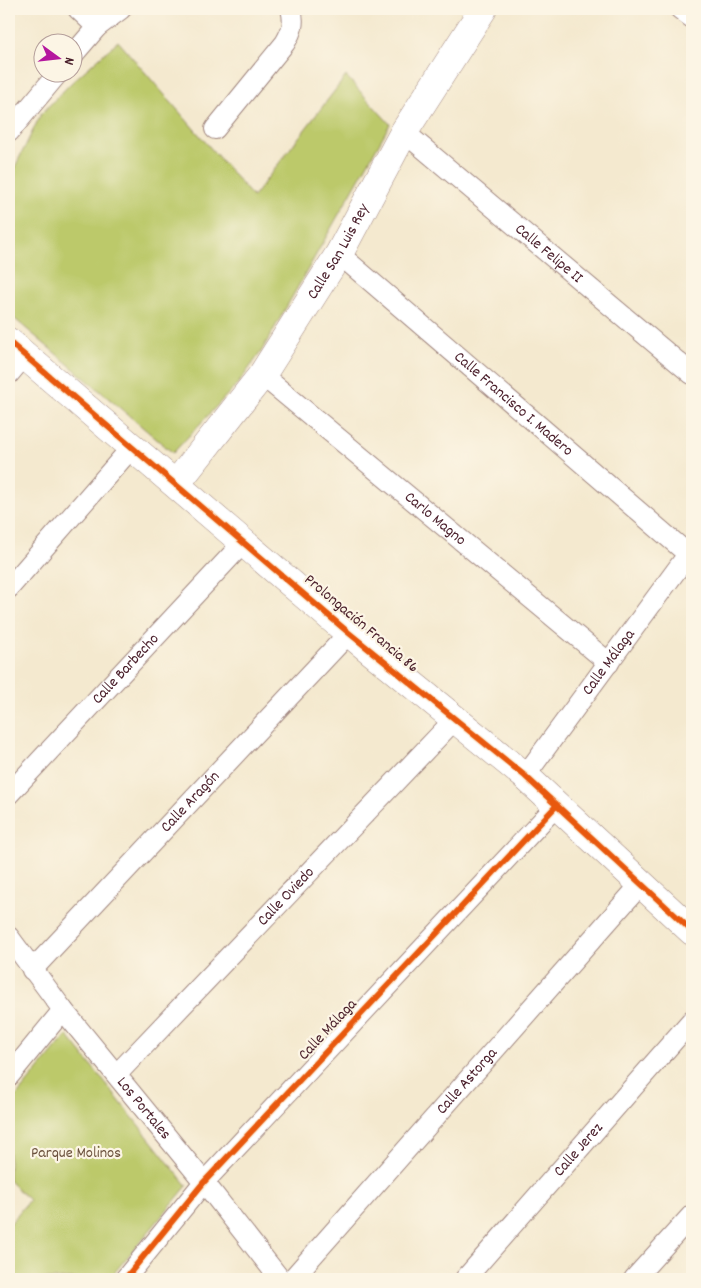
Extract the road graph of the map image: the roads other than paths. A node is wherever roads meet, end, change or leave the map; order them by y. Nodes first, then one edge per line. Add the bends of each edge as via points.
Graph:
1 (78, 9) edge
2 (121, 9) edge
3 (291, 9) edge
4 (483, 9) edge
5 (680, 9) edge
6 (692, 18) edge
7 (98, 27) junction
8 (82, 45) edge
9 (51, 82) edge
10 (215, 129) dead end
11 (9, 132) edge
12 (404, 132) junction
13 (339, 254) junction
14 (14, 357) edge
15 (692, 374) edge
16 (262, 375) junction
17 (132, 447) junction
18 (176, 484) junction
19 (242, 543) junction
20 (690, 552) edge
21 (9, 588) edge
22 (349, 633) junction
23 (609, 663) junction
24 (455, 719) junction
25 (525, 776) junction
26 (9, 794) edge
27 (557, 804) junction
28 (641, 884) junction
29 (692, 931) edge
30 (9, 936) edge
31 (32, 970) junction
32 (63, 1010) junction
33 (692, 1020) edge
34 (117, 1074) junction
35 (9, 1076) edge
36 (204, 1182) junction
37 (692, 1215) edge
38 (125, 1279) edge
39 (280, 1279) edge
40 (292, 1279) edge
41 (465, 1279) edge
42 (634, 1279) edge

1 - 7 street
2 - 7 street
3 - 10 street via 294,19 292,31
4 - 12 street, Calle San Luis Rey
5 - 6 street
7 - 8 street
9 - 11 street
12 - 13 street, Calle San Luis Rey
12 - 15 street, Calle Felipe II
13 - 16 street, Calle San Luis Rey
13 - 20 street, Calle Francisco I. Madero
14 - 17 street, Prolongación Francia 86
16 - 18 street, Calle San Luis Rey
16 - 23 street, Carlo Magno
17 - 18 street, Prolongación Francia 86
17 - 21 street
18 - 19 street, Prolongación Francia 86
19 - 22 street, Prolongación Francia 86
19 - 26 street, Calle Barbecho
20 - 23 street, Calle Málaga
22 - 24 street, Prolongación Francia 86
22 - 31 street, Calle Aragón
23 - 25 street, Calle Málaga
24 - 25 street, Prolongación Francia 86
24 - 34 street, Calle Oviedo
25 - 27 street, Prolongación Francia 86
27 - 28 street, Prolongación Francia 86
27 - 36 street, Calle Málaga
28 - 29 street, Prolongación Francia 86
28 - 40 street, Calle Astorga
30 - 31 street, Los Portales
31 - 32 street, Los Portales
32 - 34 street, Los Portales
32 - 35 street
33 - 41 street, Calle Jerez
34 - 36 street, Los Portales
36 - 38 street, Calle Málaga
36 - 39 street, Los Portales
37 - 42 street

